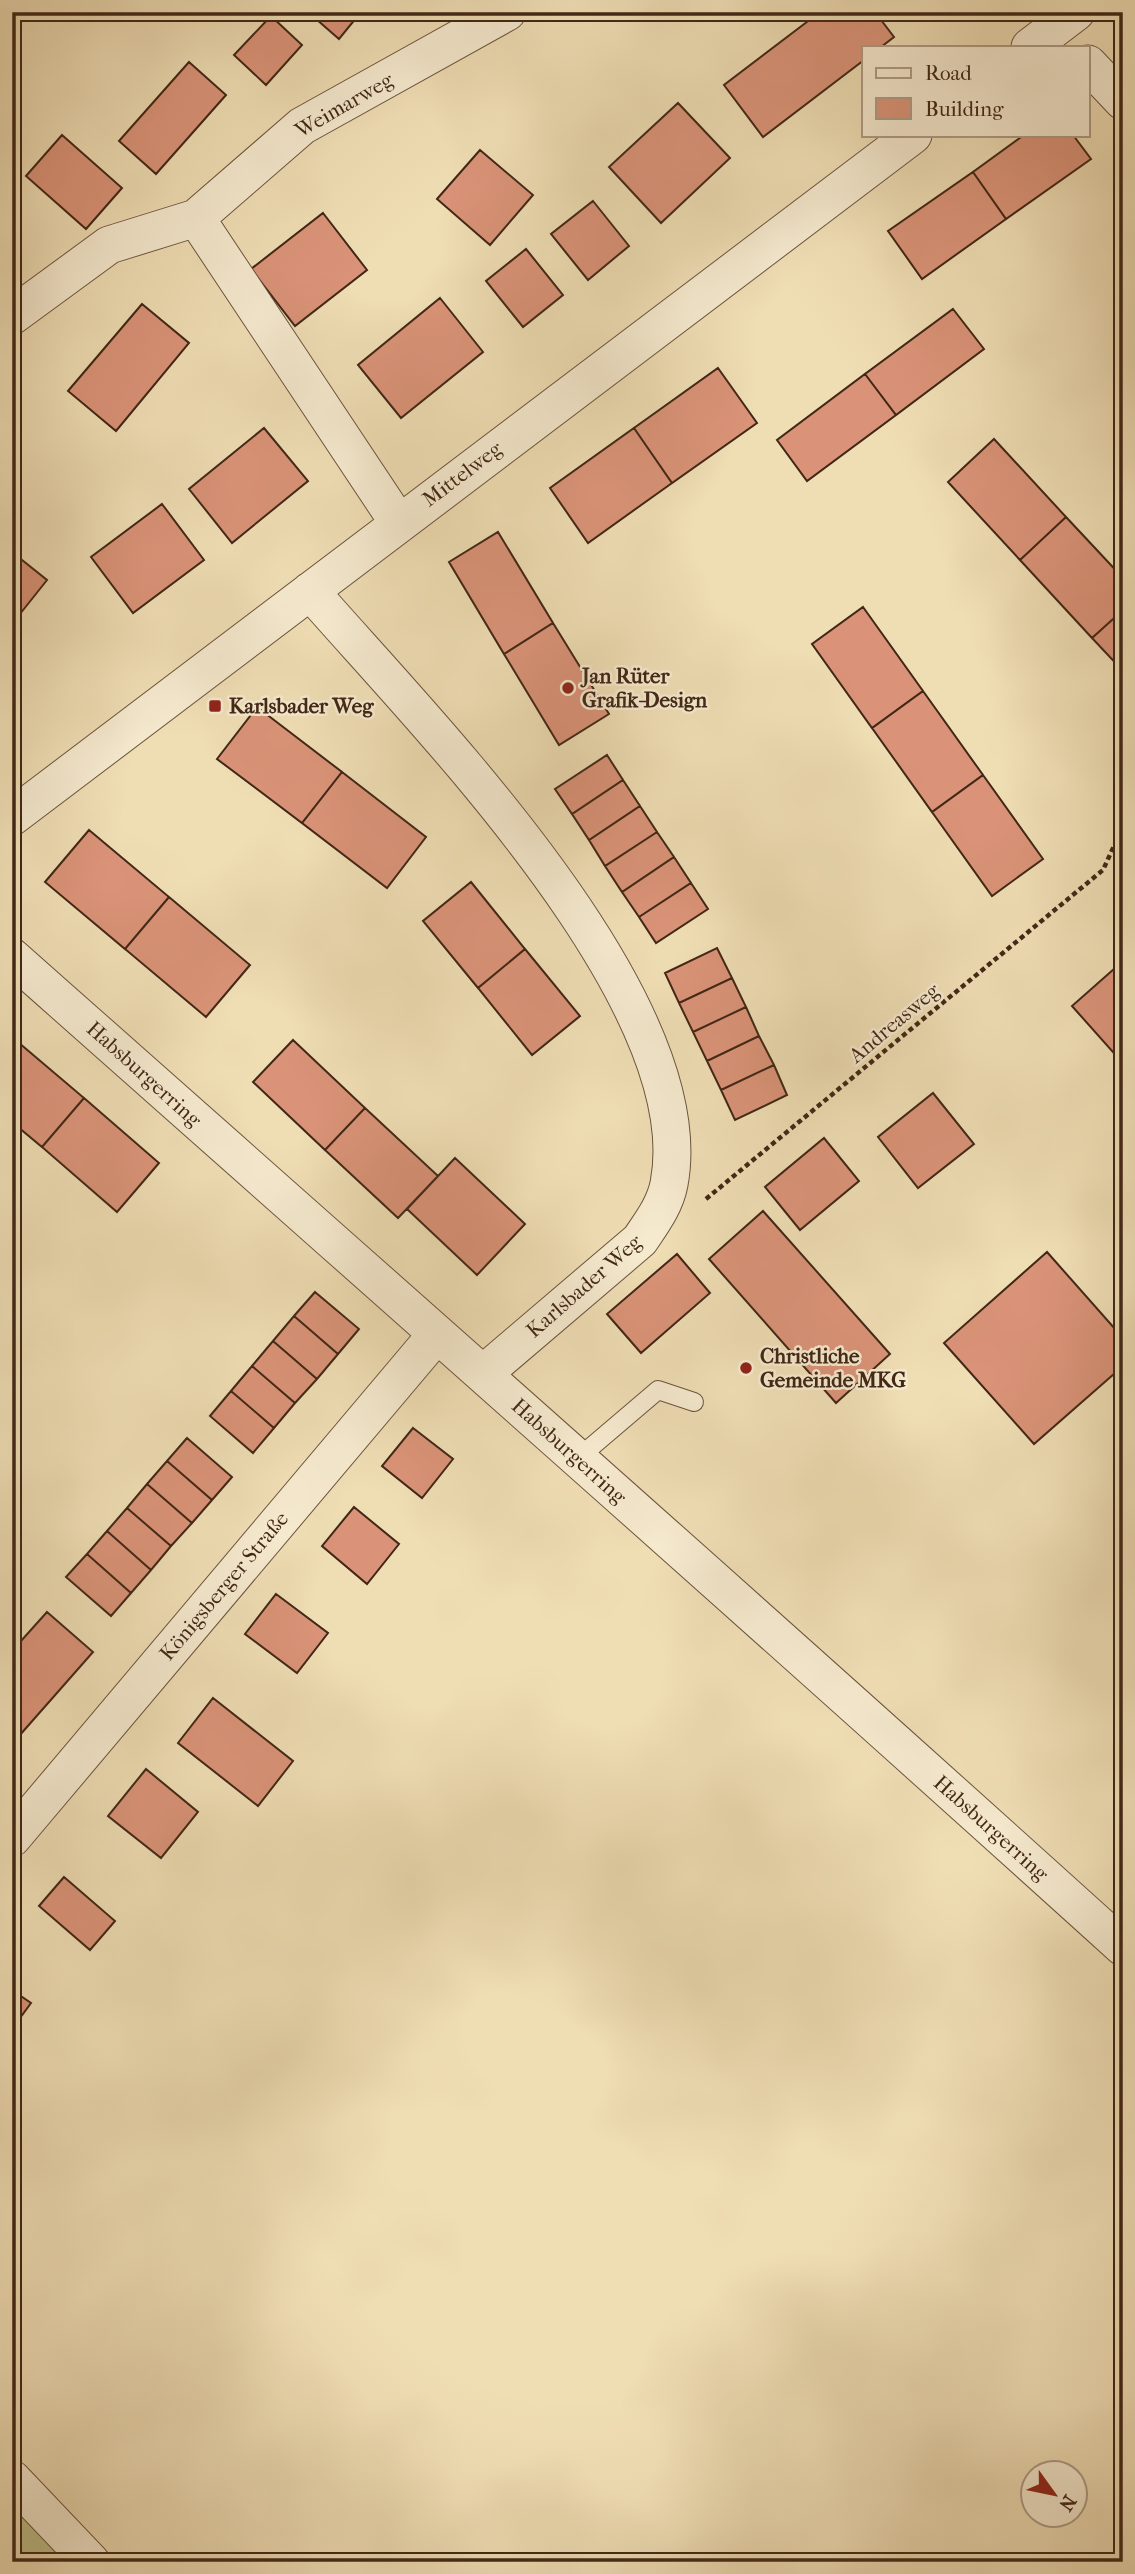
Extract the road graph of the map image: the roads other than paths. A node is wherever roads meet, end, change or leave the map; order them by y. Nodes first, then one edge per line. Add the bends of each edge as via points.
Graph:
1 (507, 12) edge
2 (1090, 66) edge
3 (1123, 101) edge
4 (912, 136) edge
5 (196, 218) junction
6 (12, 316) edge
7 (398, 522) junction
8 (310, 592) junction
9 (12, 817) edge
10 (12, 957) edge
11 (437, 1334) junction
12 (484, 1373) junction
13 (694, 1402) dead end
14 (578, 1459) junction
15 (12, 1838) edge
16 (1123, 1947) edge
17 (12, 2479) edge
18 (91, 2562) edge

1 - 5 street, Weimarweg via 302,125
2 - 3 street
4 - 7 street, Mittelweg
5 - 6 street, Weimarweg via 109,245
5 - 7 street
7 - 8 street, Mittelweg
8 - 9 street, Mittelweg
8 - 12 street, Karlsbader Weg via 519,831 584,924 629,1002 667,1100 672,1146 669,1185 659,1214 640,1240
10 - 11 street, Habsburgerring
11 - 12 street, Habsburgerring
11 - 15 street, Königsberger Straße
12 - 14 street, Habsburgerring
13 - 14 lane via 658,1390
14 - 16 street, Habsburgerring
17 - 18 street

